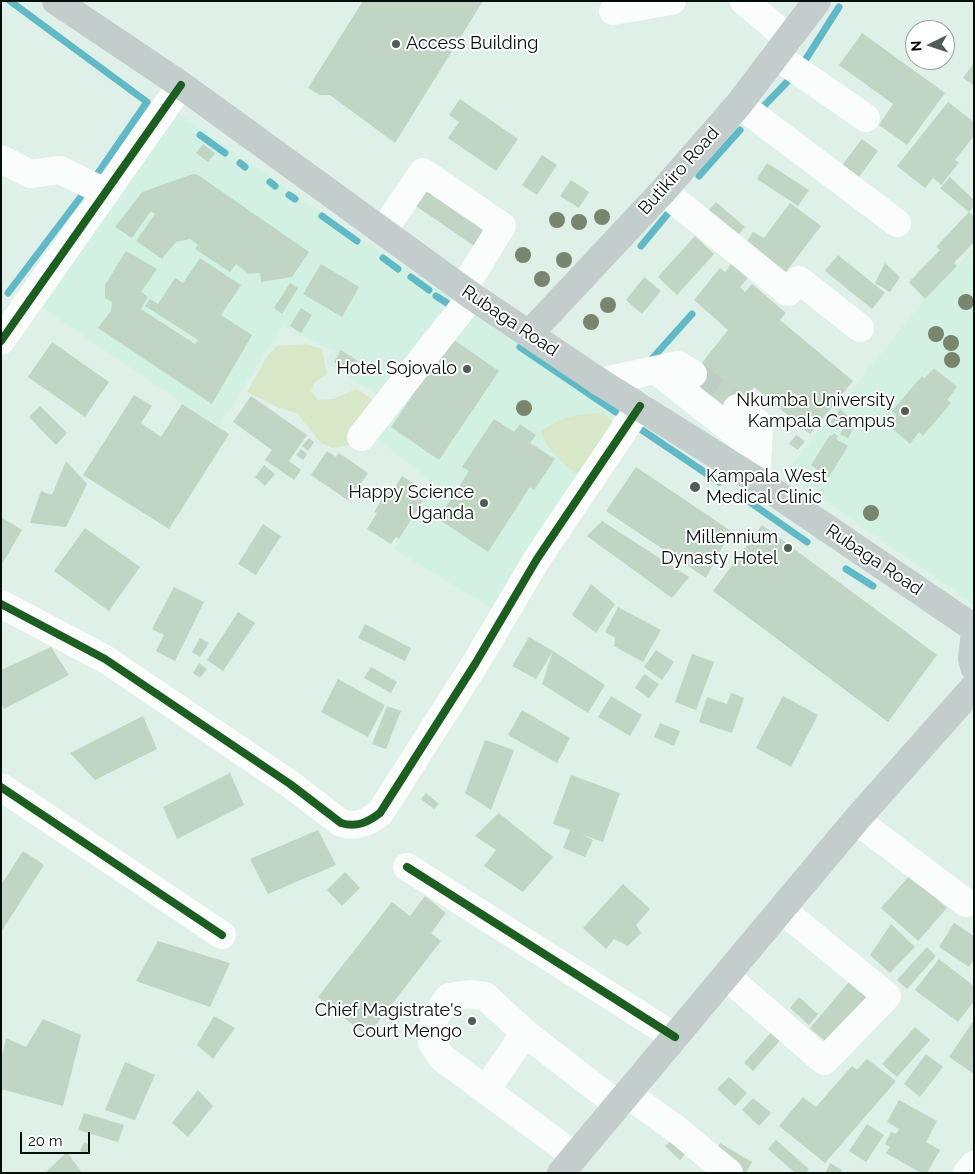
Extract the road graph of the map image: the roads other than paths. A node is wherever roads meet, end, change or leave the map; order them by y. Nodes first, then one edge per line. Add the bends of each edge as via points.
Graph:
1 (56, 1) edge
2 (672, 1) edge
3 (744, 1) edge
4 (817, 1) edge
5 (613, 10) dead end
6 (782, 47) junction
7 (181, 85) junction
8 (738, 104) junction
9 (866, 118) dead end
10 (1, 159) edge
11 (663, 191) junction
12 (106, 192) junction
13 (897, 223) dead end
14 (383, 231) junction
15 (468, 292) junction
16 (860, 328) dead end
17 (530, 333) junction
18 (2, 340) edge
19 (600, 382) junction
20 (743, 401) tunnel mouth
21 (640, 406) junction
22 (361, 437) dead end
23 (759, 437) junction
24 (756, 480) junction
25 (1, 604) edge
26 (974, 628) edge
27 (974, 640) edge
28 (974, 667) edge
29 (974, 687) edge
30 (1, 787) edge
31 (856, 820) junction
32 (406, 868) dead end
33 (966, 903) dead end
34 (781, 909) junction
35 (222, 935) dead end
36 (726, 976) junction
37 (525, 1033) junction
38 (675, 1037) junction
39 (486, 1090) junction
40 (622, 1099) junction
41 (568, 1164) edge
42 (974, 1165) edge
43 (729, 1173) edge
44 (968, 1173) edge

1 - 7 main road, Rubaga Road
2 - 5 street
3 - 6 street
4 - 6 main road, Butikiro Road
6 - 8 main road, Butikiro Road
6 - 9 street
7 - 12 street
7 - 14 main road, Rubaga Road
8 - 11 main road, Butikiro Road
8 - 13 street
10 - 12 street via 30,174 60,170
11 - 16 street via 788,292 799,280
11 - 17 main road, Butikiro Road
12 - 18 street
14 - 15 main road, Rubaga Road
14 - 15 street via 423,172 502,226
15 - 17 main road, Rubaga Road
15 - 22 street
17 - 19 main road, Rubaga Road
19 - 21 main road, Rubaga Road
19 - 23 street via 683,367
20 - 23 street via 759,402
21 - 24 main road, Rubaga Road
21 - 25 street via 536,559 475,664 380,814 368,822 349,826 341,823 290,784 104,659
23 - 24 street
24 - 26 main road, Rubaga Road
27 - 28 main road
29 - 31 main road
30 - 35 street
31 - 33 street
31 - 34 main road
32 - 38 street
34 - 36 main road
34 - 36 street via 887,996 824,1061
36 - 38 main road
37 - 39 street
37 - 39 street via 486,996 449,997 434,1018 432,1042 441,1056
37 - 40 street
38 - 40 main road
39 - 41 street
40 - 41 main road
40 - 43 street via 676,1129
42 - 44 street

